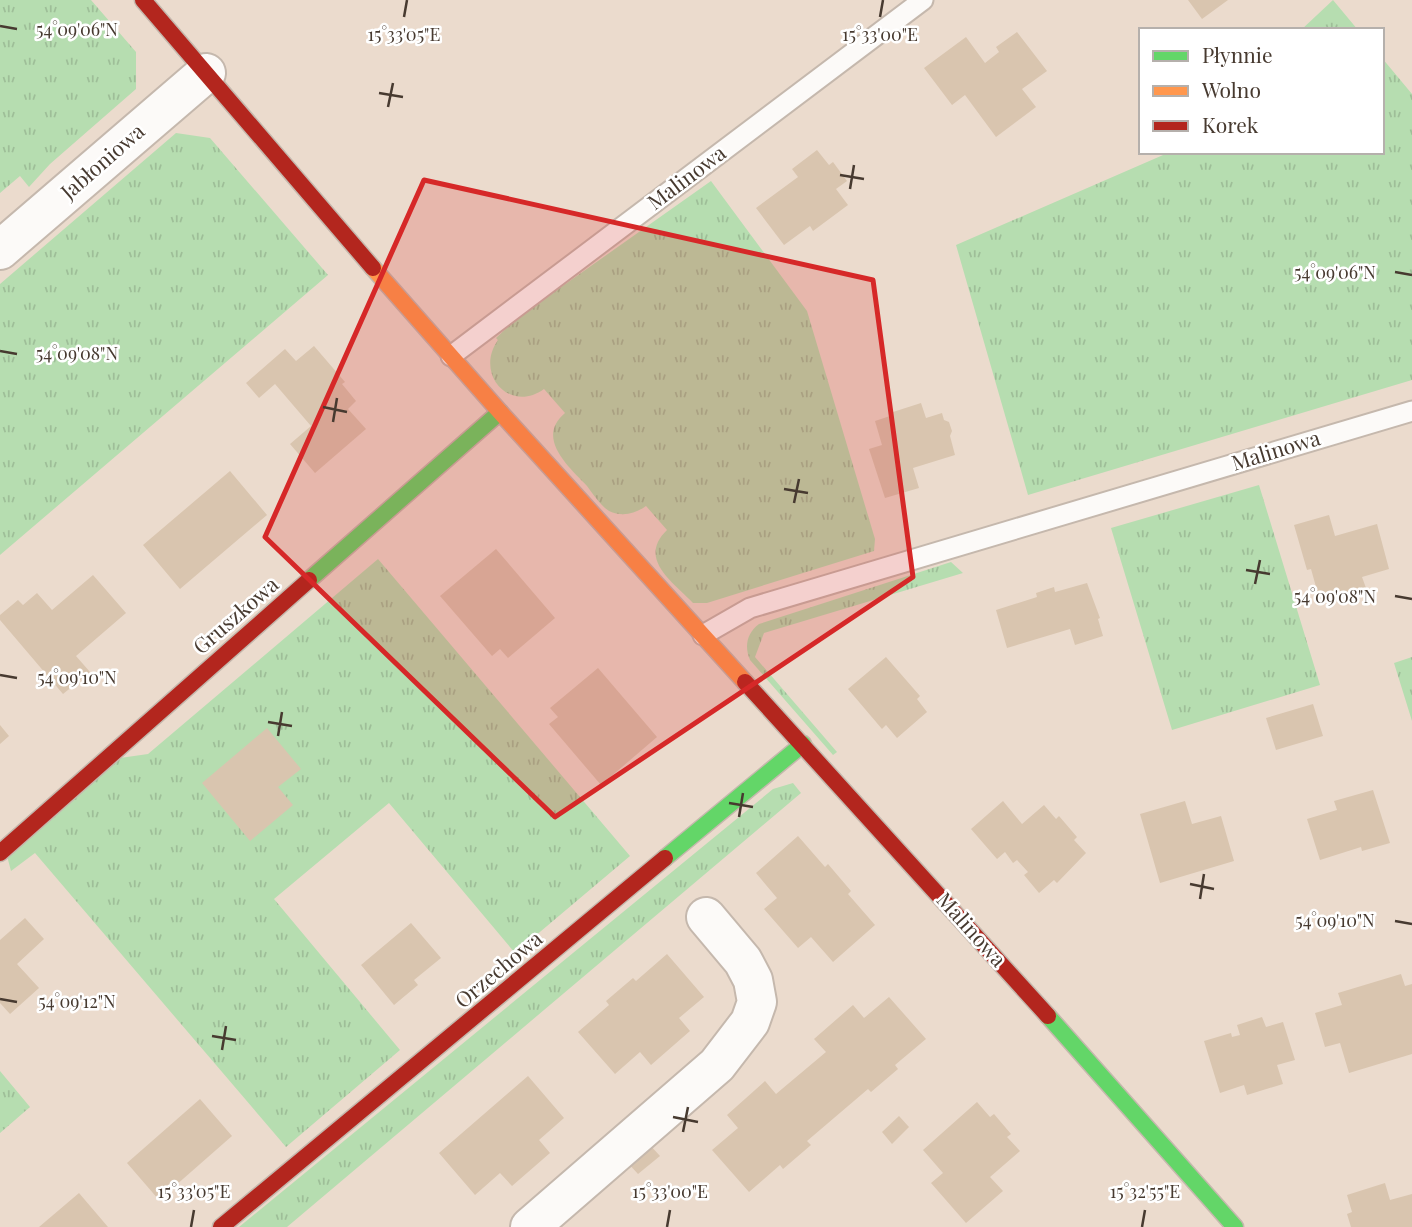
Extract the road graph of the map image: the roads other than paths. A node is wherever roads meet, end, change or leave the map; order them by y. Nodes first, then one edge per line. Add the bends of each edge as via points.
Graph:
1 (143, 0) edge
2 (923, 0) edge
3 (206, 74) junction
4 (0, 250) edge
5 (451, 356) junction
6 (1412, 411) edge
7 (500, 412) junction
8 (704, 635) junction
9 (803, 744) junction
10 (0, 853) edge
11 (706, 917) dead end
12 (221, 1227) edge
13 (530, 1227) edge
14 (1235, 1227) edge

1 - 3 street, Malinowa
2 - 5 lane, Malinowa
3 - 4 street, Jabłoniowa
3 - 5 street, Malinowa
5 - 7 street, Malinowa
6 - 8 lane, Malinowa via 751,608
7 - 8 street, Malinowa
7 - 10 street, Gruszkowa
8 - 9 street, Malinowa
9 - 12 street, Orzechowa
9 - 14 street, Malinowa
11 - 13 street via 753,980 757,1002 750,1022 717,1065

